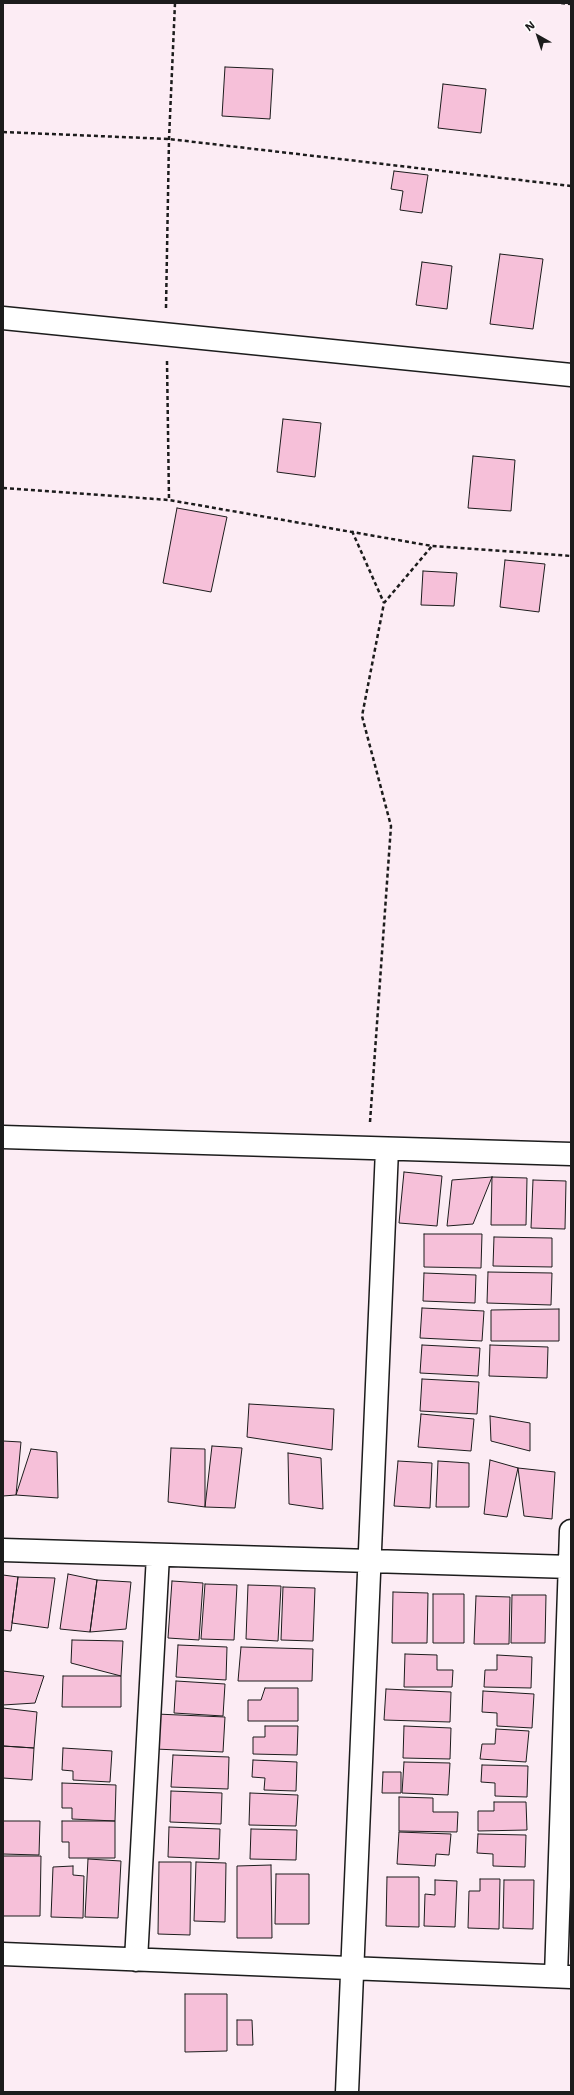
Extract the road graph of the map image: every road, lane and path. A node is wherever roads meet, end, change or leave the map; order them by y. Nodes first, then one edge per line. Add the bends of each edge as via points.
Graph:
1 (175, 3) edge
2 (561, 3) edge
3 (571, 4) edge
4 (3, 132) edge
5 (169, 139) junction
6 (571, 186) edge
7 (3, 318) edge
8 (166, 335) junction
9 (571, 375) edge
10 (3, 488) edge
11 (169, 500) junction
12 (352, 531) junction
13 (432, 546) junction
14 (571, 556) edge
15 (384, 602) junction
16 (3, 1137) edge
17 (378, 1148) junction
18 (571, 1154) edge
19 (571, 1531) edge
20 (3, 1550) edge
21 (158, 1555) junction
22 (369, 1561) junction
23 (570, 1567) edge
24 (3, 1954) edge
25 (136, 1960) junction
26 (352, 1968) junction
27 (564, 1976) edge
28 (347, 2092) edge

1 - 5 path
2 - 3 path
4 - 5 path
5 - 6 path
5 - 8 path
7 - 8 street
8 - 9 street
8 - 11 path
10 - 11 path
11 - 12 path
12 - 13 path
12 - 15 path
13 - 14 path
13 - 15 path
15 - 17 path via 362,716 391,826
16 - 17 street
17 - 18 street
17 - 22 street
19 - 23 street
20 - 21 street
21 - 22 street
21 - 25 street
22 - 23 street
22 - 26 street
23 - 27 street
24 - 25 street
25 - 26 street
26 - 27 street
26 - 28 street

